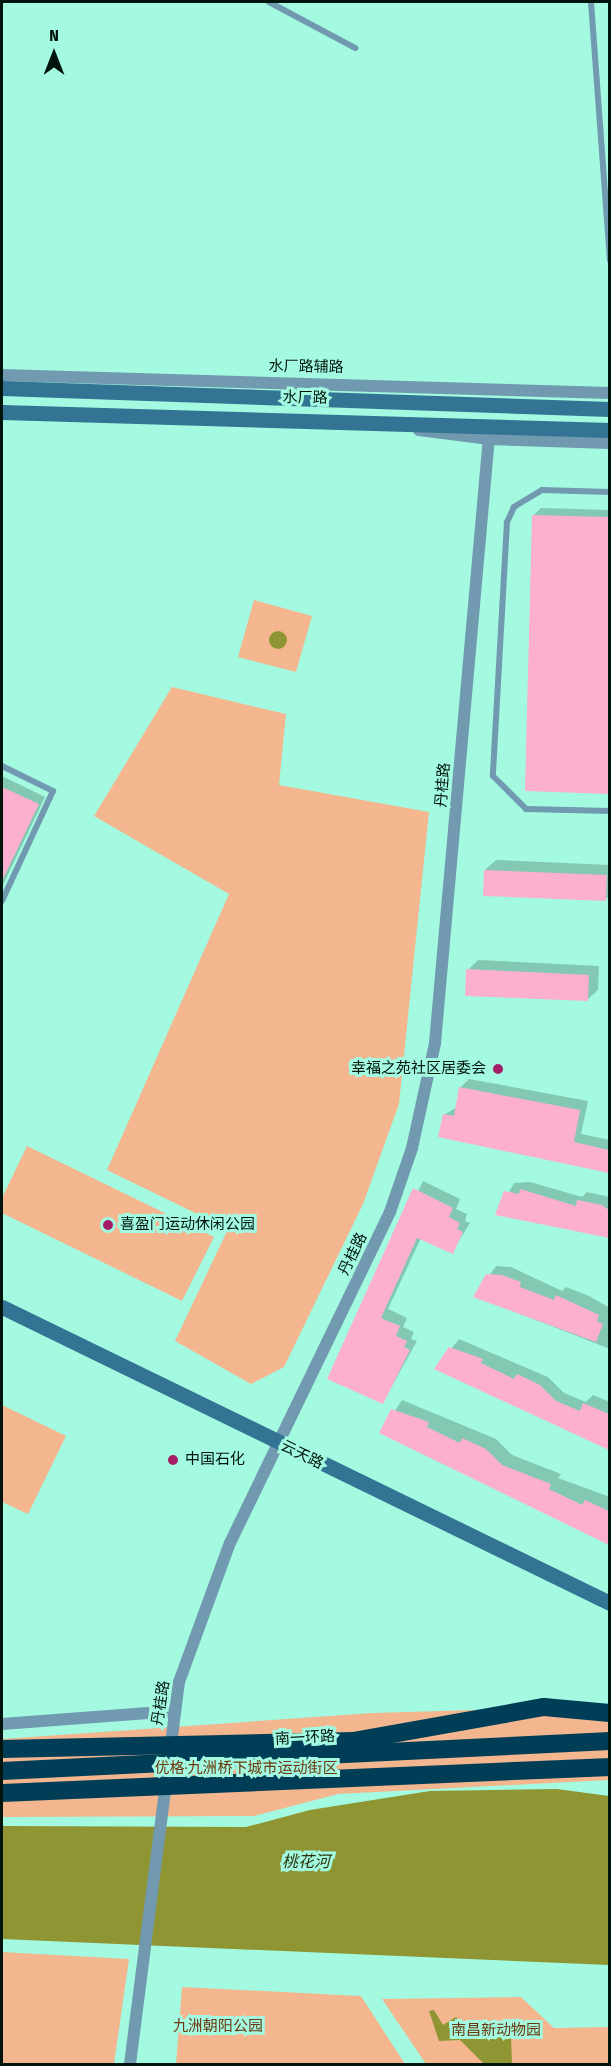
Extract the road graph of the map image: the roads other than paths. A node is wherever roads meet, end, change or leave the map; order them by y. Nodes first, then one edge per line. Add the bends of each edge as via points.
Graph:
1 (269, 2) edge
2 (591, 2) edge
3 (355, 48) dead end
4 (609, 260) edge
5 (2, 375) edge
6 (2, 388) edge
7 (609, 393) edge
8 (609, 409) edge
9 (2, 412) edge
10 (609, 430) edge
11 (489, 433) junction
12 (609, 444) edge
13 (609, 492) edge
14 (2, 766) edge
15 (609, 811) edge
16 (2, 901) edge
17 (2, 1307) edge
18 (279, 1444) junction
19 (608, 1602) edge
20 (175, 1711) junction
21 (609, 1713) edge
22 (2, 1724) edge
23 (609, 1741) edge
24 (2, 1749) edge
25 (609, 1767) edge
26 (2, 1771) edge
27 (2, 1793) edge
28 (130, 2064) edge

1 - 3 lane
2 - 4 lane
5 - 7 street, 水厂路辅路
6 - 8 street, 水厂路
9 - 11 street, 水厂路 via 361,423
10 - 11 street, 水厂路
11 - 12 street
11 - 18 street, 丹桂路 via 435,1043 412,1148 390,1212
13 - 15 lane via 542,490 514,507 507,522 492,776 526,809
14 - 16 lane via 53,791
17 - 18 street, 云天路
18 - 19 street, 云天路
18 - 20 street, 丹桂路 via 230,1543 179,1682
20 - 22 street
20 - 28 street, 丹桂路
21 - 24 highway via 544,1707 353,1741
23 - 26 highway, 南一环路
25 - 27 highway

